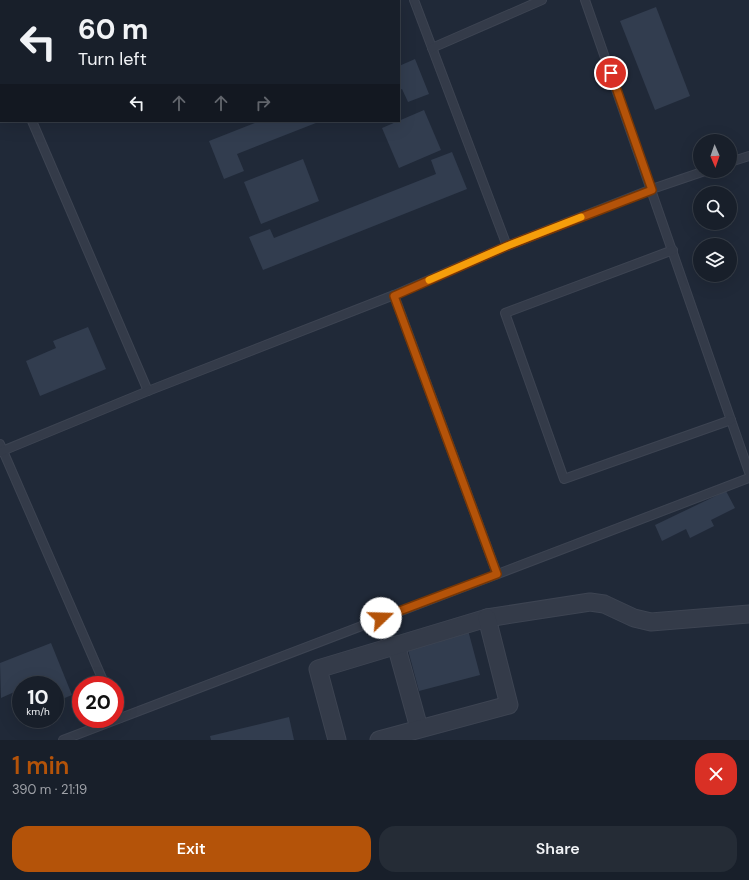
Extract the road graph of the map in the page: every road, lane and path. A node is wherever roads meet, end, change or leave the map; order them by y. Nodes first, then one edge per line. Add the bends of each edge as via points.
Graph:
1 (414, 0) edge
2 (542, 0) edge
3 (585, 0) edge
4 (432, 48) junction
5 (32, 122) edge
6 (749, 156) edge
7 (737, 160) edge
8 (693, 175) edge
9 (652, 190) junction
10 (507, 246) junction
11 (673, 250) junction
12 (394, 296) junction
13 (148, 390) junction
14 (731, 420) junction
15 (1, 449) edge
16 (749, 472) edge
17 (749, 478) edge
18 (497, 574) junction
19 (749, 614) edge
20 (487, 618) junction
21 (396, 645) junction
22 (101, 676) edge
23 (124, 716) edge
24 (94, 728) edge
25 (419, 728) junction
26 (63, 740) edge
27 (337, 740) edge
28 (379, 740) edge

1 - 4 lane
2 - 4 lane
3 - 9 lane
4 - 10 lane
5 - 13 lane
6 - 7 lane
8 - 9 lane
9 - 10 lane
9 - 11 lane
10 - 12 lane
11 - 14 lane
11 - 14 lane via 505,313 564,479
12 - 13 lane
12 - 18 lane
13 - 15 lane
14 - 16 lane
15 - 22 lane
17 - 18 lane
18 - 23 lane
19 - 20 street via 651,622 634,618 604,604 590,602
20 - 21 street
20 - 25 street via 509,705
21 - 25 street
21 - 27 street via 318,669
24 - 26 lane
25 - 28 street

